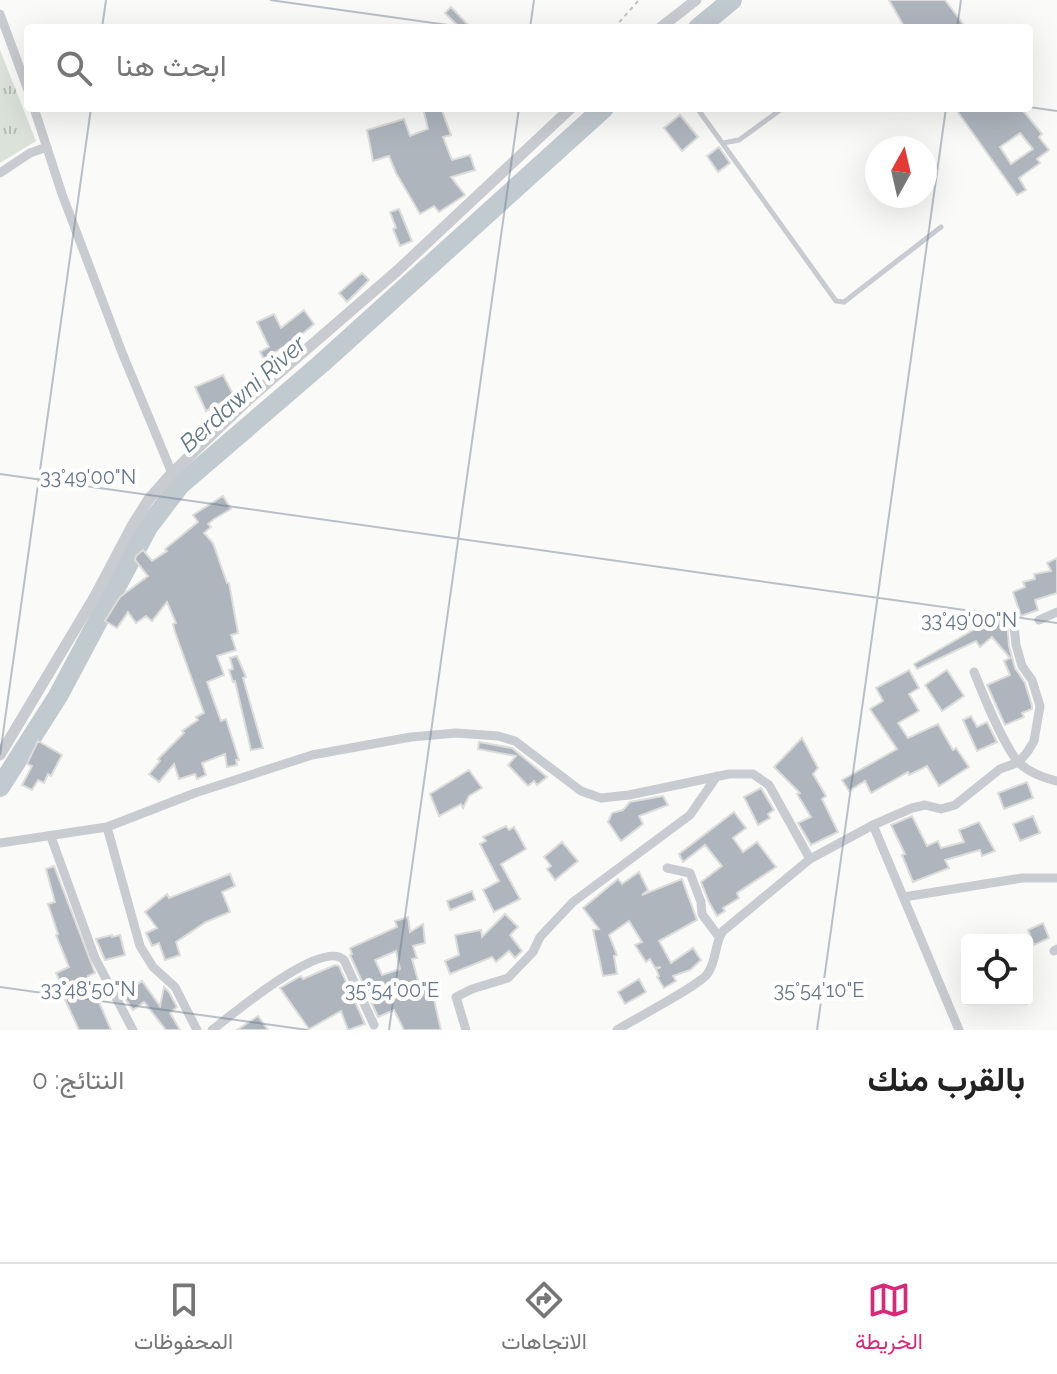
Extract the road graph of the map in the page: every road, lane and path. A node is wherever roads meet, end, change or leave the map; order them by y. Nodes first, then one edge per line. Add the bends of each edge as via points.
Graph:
1 (639, 0) edge
2 (696, 0) edge
3 (0, 14) edge
4 (618, 24) edge
5 (665, 24) edge
6 (24, 79) edge
7 (35, 112) edge
8 (567, 112) edge
9 (700, 112) edge
10 (778, 112) edge
11 (723, 143) junction
12 (47, 147) junction
13 (0, 173) edge
14 (941, 227) dead end
15 (172, 473) junction
16 (1057, 612) edge
17 (1039, 620) dead end
18 (1014, 625) dead end
19 (974, 672) dead end
20 (0, 755) edge
21 (1019, 762) junction
22 (717, 776) junction
23 (1057, 781) edge
24 (873, 825) junction
25 (107, 827) junction
26 (51, 837) junction
27 (0, 843) edge
28 (810, 859) junction
29 (667, 868) dead end
30 (1057, 878) edge
31 (904, 897) junction
32 (719, 937) junction
33 (374, 1025) dead end
34 (133, 1030) edge
35 (197, 1030) edge
36 (212, 1030) edge
37 (466, 1030) edge
38 (617, 1030) edge
39 (959, 1030) edge

1 - 4 path
2 - 5 street
3 - 6 street
7 - 12 street
8 - 15 street
9 - 11 lane
10 - 11 lane via 739,140
11 - 14 lane via 836,301 844,302
12 - 13 street
12 - 15 street
15 - 20 street via 132,526
16 - 17 street
18 - 21 street via 1022,666 1040,706 1034,741
19 - 21 street
21 - 23 street
21 - 24 street via 1000,769 955,805 912,808
22 - 25 street via 601,798 581,791 515,741 456,733 312,755
22 - 28 street via 743,772 762,778
22 - 37 street via 690,815 573,902 508,978 456,997
24 - 28 street
24 - 31 street
25 - 26 street
25 - 35 street via 140,946 175,987
26 - 27 street
26 - 34 street via 95,958
28 - 32 street
29 - 32 street via 690,873 702,914
30 - 31 street via 1022,878
31 - 39 street
32 - 38 street via 702,980
33 - 36 street via 344,960 333,954 289,972

